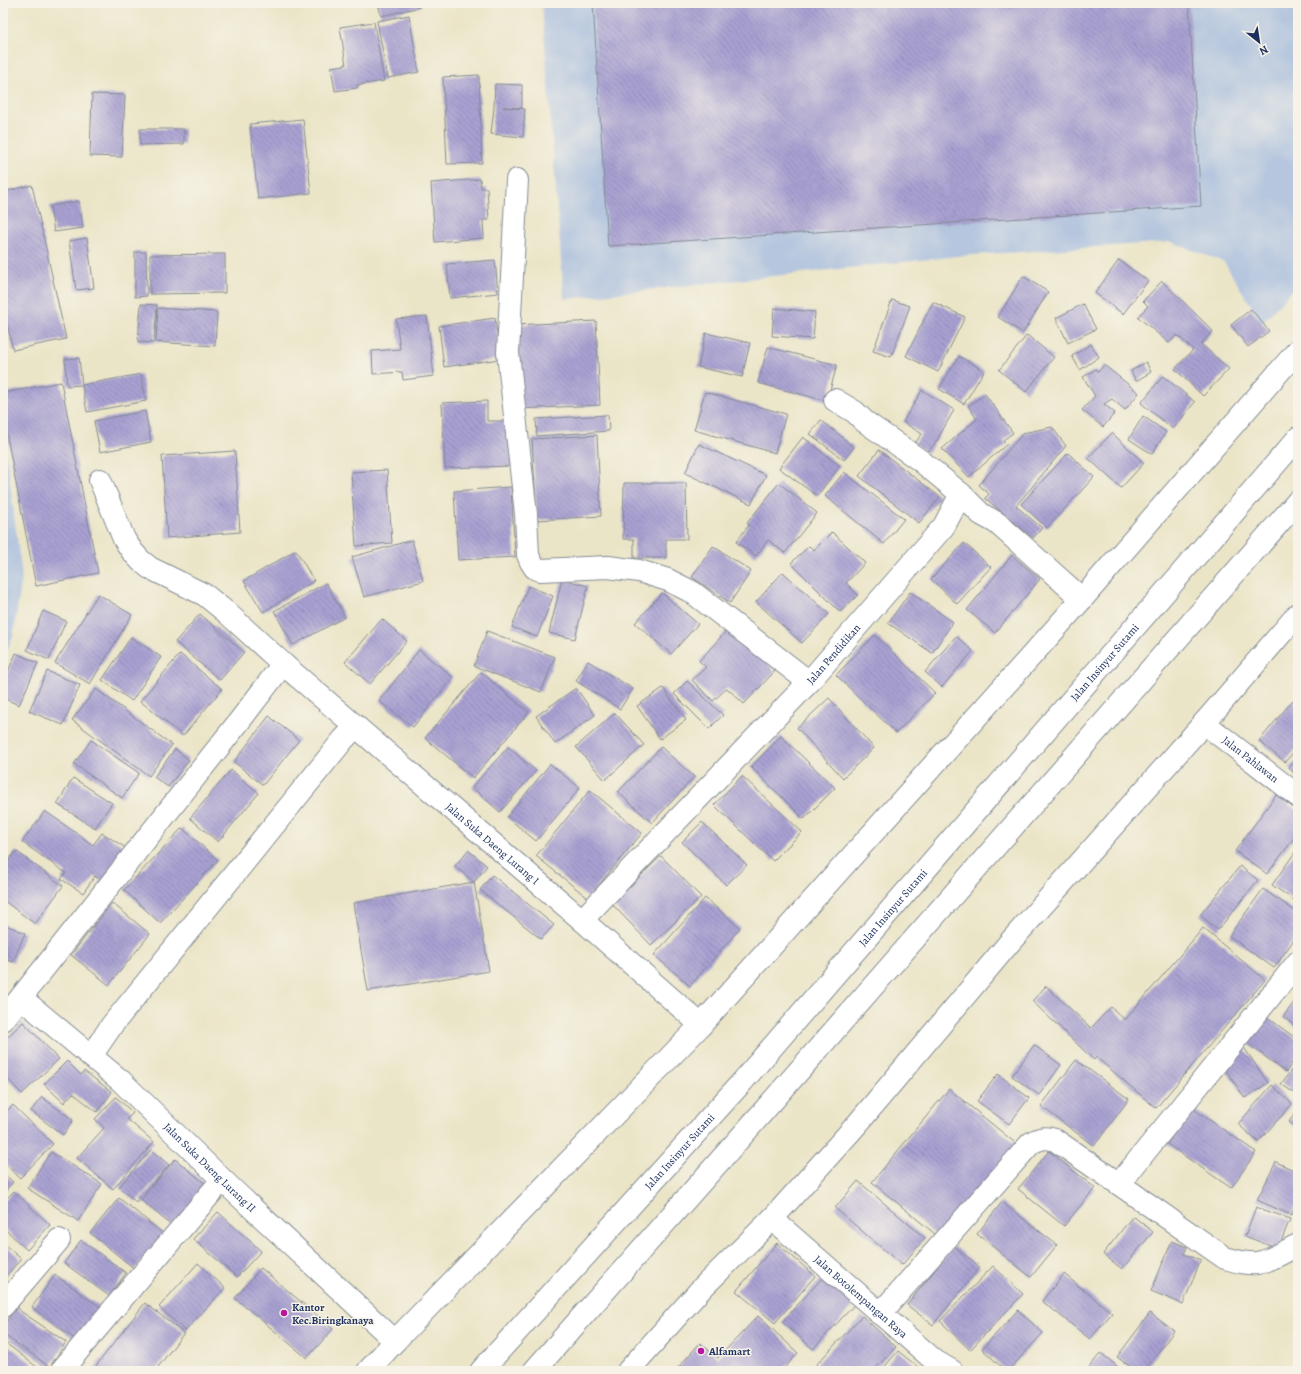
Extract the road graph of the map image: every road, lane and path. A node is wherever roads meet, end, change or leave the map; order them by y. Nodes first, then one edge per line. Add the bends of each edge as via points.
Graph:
1 (517, 180) dead end
2 (1298, 350) edge
3 (835, 400) dead end
4 (1298, 438) edge
5 (100, 480) dead end
6 (961, 494) junction
7 (1298, 501) edge
8 (1082, 599) junction
9 (1298, 614) edge
10 (283, 664) junction
11 (809, 682) junction
12 (1204, 723) junction
13 (356, 726) junction
14 (1298, 796) edge
15 (582, 920) junction
16 (1298, 962) edge
17 (21, 998) junction
18 (3, 1020) edge
19 (701, 1025) junction
20 (92, 1056) junction
21 (222, 1180) junction
22 (1119, 1184) junction
23 (772, 1219) junction
24 (60, 1240) dead end
25 (1298, 1245) edge
26 (3, 1306) edge
27 (880, 1314) junction
28 (395, 1341) junction
29 (938, 1368) edge
30 (61, 1371) edge
31 (368, 1371) edge
32 (481, 1371) edge
33 (534, 1371) edge
34 (628, 1371) edge

1 - 11 main road via 508,353 526,514 528,555 531,562 540,570 608,568 639,571 668,580 692,592
2 - 8 main road
3 - 6 main road via 921,461
4 - 32 main road, Jalan Insinyur Sutami via 742,1082
5 - 10 main road, Jalan Suka Daeng Lurang I via 124,539 141,561 205,595
6 - 8 main road
6 - 11 main road, Jalan Pendidikan via 944,526
7 - 33 main road
8 - 19 main road
9 - 12 main road
10 - 13 main road, Jalan Suka Daeng Lurang I
10 - 17 main road
11 - 15 main road, Jalan Pendidikan
12 - 14 main road, Jalan Pahlawan
12 - 23 main road via 1010,942 859,1122
13 - 15 main road, Jalan Suka Daeng Lurang I
13 - 20 main road via 112,1025
15 - 19 main road, Jalan Suka Daeng Lurang I
16 - 22 main road
17 - 18 main road
17 - 20 main road, Jalan Suka Daeng Lurang II
19 - 28 main road
20 - 21 main road, Jalan Suka Daeng Lurang II
21 - 28 main road, Jalan Suka Daeng Lurang II
21 - 30 main road
22 - 25 main road via 1225,1258 1257,1263
22 - 27 main road via 1055,1140 1041,1138 1031,1143
23 - 27 main road, Jalan Botolempangan Raya
23 - 34 main road via 702,1288
24 - 26 main road
27 - 29 main road, Jalan Botolempangan Raya
28 - 31 main road

